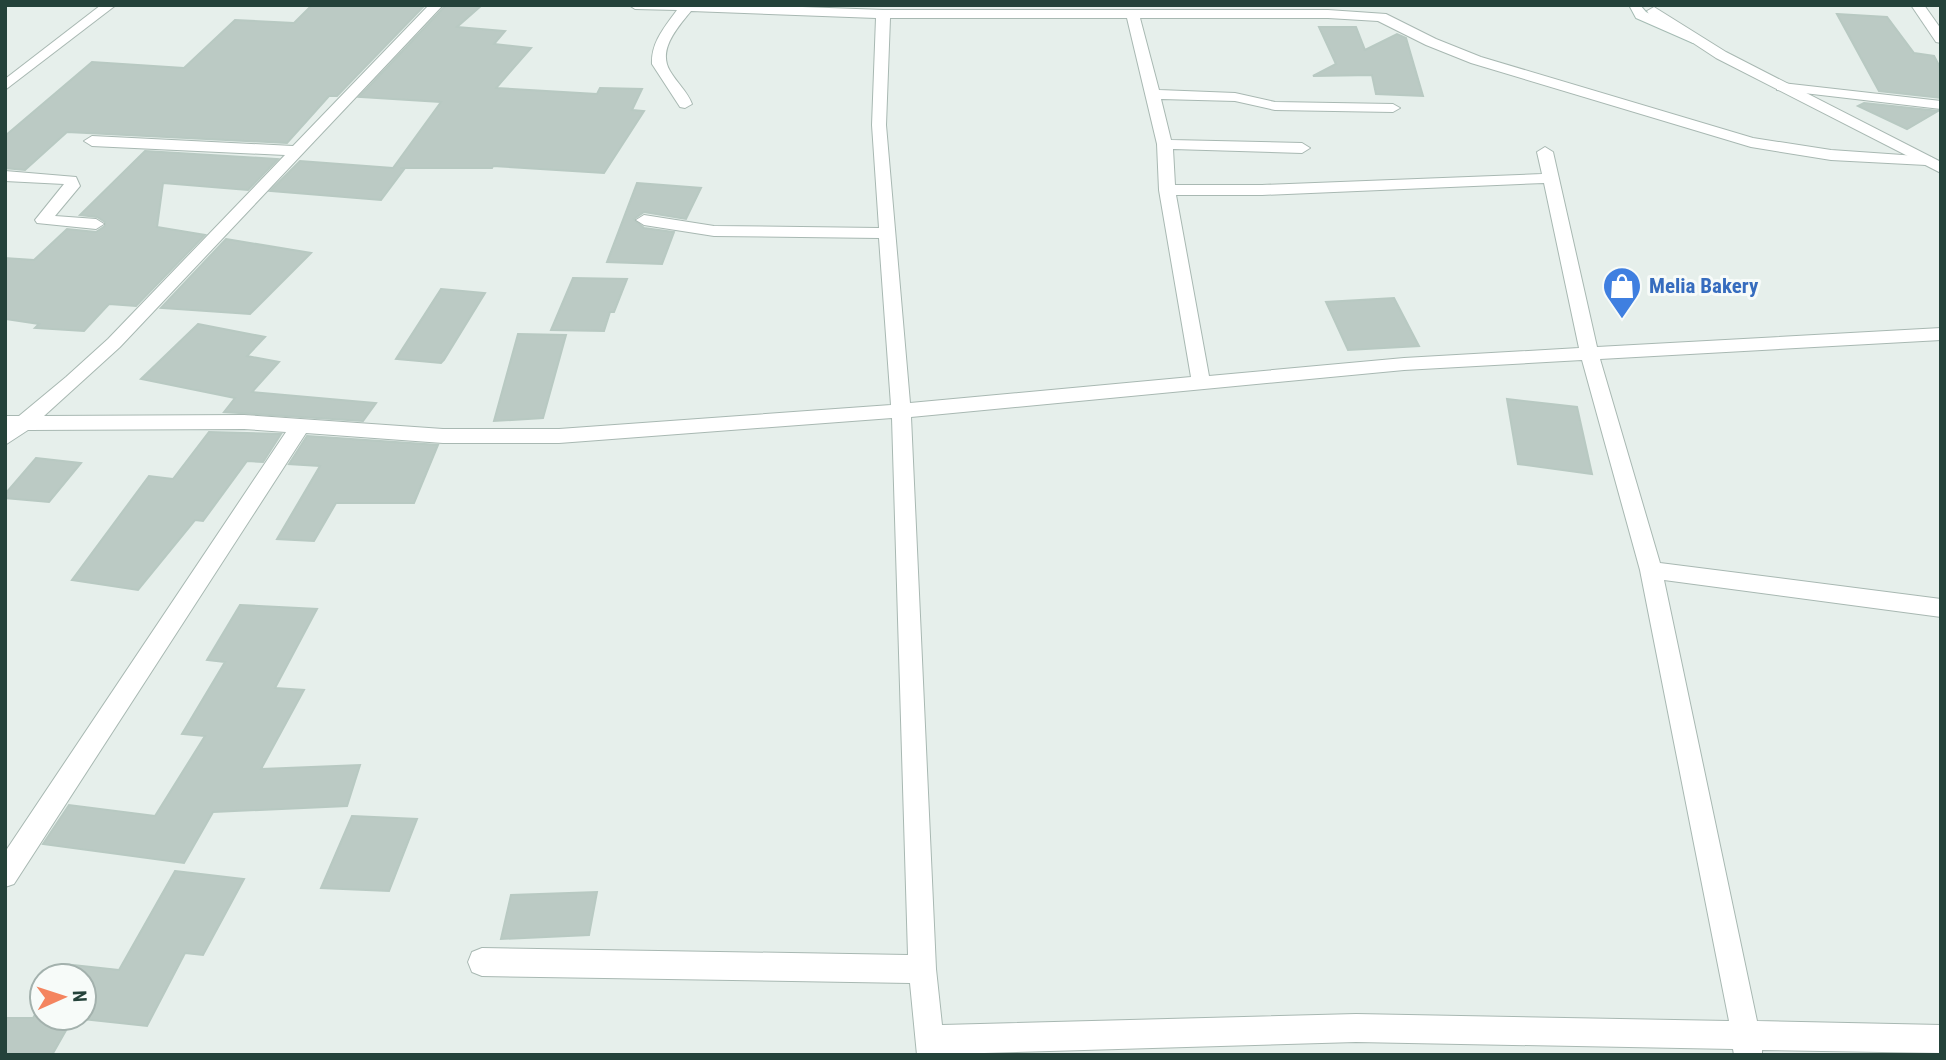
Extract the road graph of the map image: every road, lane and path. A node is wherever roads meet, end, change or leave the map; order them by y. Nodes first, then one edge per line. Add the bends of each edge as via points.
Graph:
1 (110, 5) edge
2 (437, 5) edge
3 (635, 5) edge
4 (1362, 5) edge
5 (1920, 5) edge
6 (1633, 6) edge
7 (1931, 6) edge
8 (686, 8) junction
9 (778, 9) edge
10 (1080, 9) edge
11 (1256, 10) edge
12 (1132, 13) junction
13 (883, 14) junction
14 (1381, 17) junction
15 (1941, 39) edge
16 (1698, 40) junction
17 (5, 86) edge
18 (1783, 87) junction
19 (1154, 94) junction
20 (685, 104) dead end
21 (1941, 105) edge
22 (1393, 108) dead end
23 (92, 141) dead end
24 (1165, 144) junction
25 (1302, 148) dead end
26 (300, 151) junction
27 (1545, 152) dead end
28 (1926, 160) junction
29 (1941, 168) edge
30 (5, 176) edge
31 (1551, 178) junction
32 (1167, 190) junction
33 (643, 220) dead end
34 (96, 224) dead end
35 (887, 233) junction
36 (1941, 334) edge
37 (1590, 352) junction
38 (1201, 382) junction
39 (901, 411) junction
40 (5, 423) edge
41 (26, 423) junction
42 (301, 425) junction
43 (5, 438) edge
44 (1651, 570) junction
45 (1941, 608) edge
46 (5, 875) edge
47 (482, 962) dead end
48 (922, 969) junction
49 (1941, 1039) edge
50 (1747, 1045) edge
51 (931, 1048) edge

1 - 17 street
2 - 26 street
3 - 8 street
4 - 14 street
5 - 7 street
5 - 15 street
6 - 16 street via 1641,15
6 - 16 street via 1654,11
8 - 9 street
8 - 20 street via 658,55 662,71 678,86
9 - 13 street
10 - 12 street
10 - 13 street
11 - 12 street
11 - 14 street
12 - 19 street
13 - 35 street via 879,125
14 - 28 street via 1476,60 1751,142 1831,155
16 - 18 street
18 - 21 street
18 - 28 street
19 - 22 street via 1235,97 1275,106
19 - 24 street
23 - 26 street
24 - 25 street
24 - 32 street
26 - 41 street via 114,343
27 - 31 street
28 - 29 street
30 - 34 street via 70,180 72,186 43,220
31 - 32 street
31 - 37 street
32 - 38 street
33 - 35 street via 714,231
35 - 39 street
36 - 37 street
37 - 38 street
37 - 44 street
38 - 39 street
39 - 42 street via 559,436 443,436
39 - 48 street
40 - 41 street
41 - 42 street
41 - 43 street
42 - 46 street
44 - 45 street
44 - 50 street
47 - 48 street
48 - 51 street
49 - 50 street
50 - 51 street via 1356,1028

